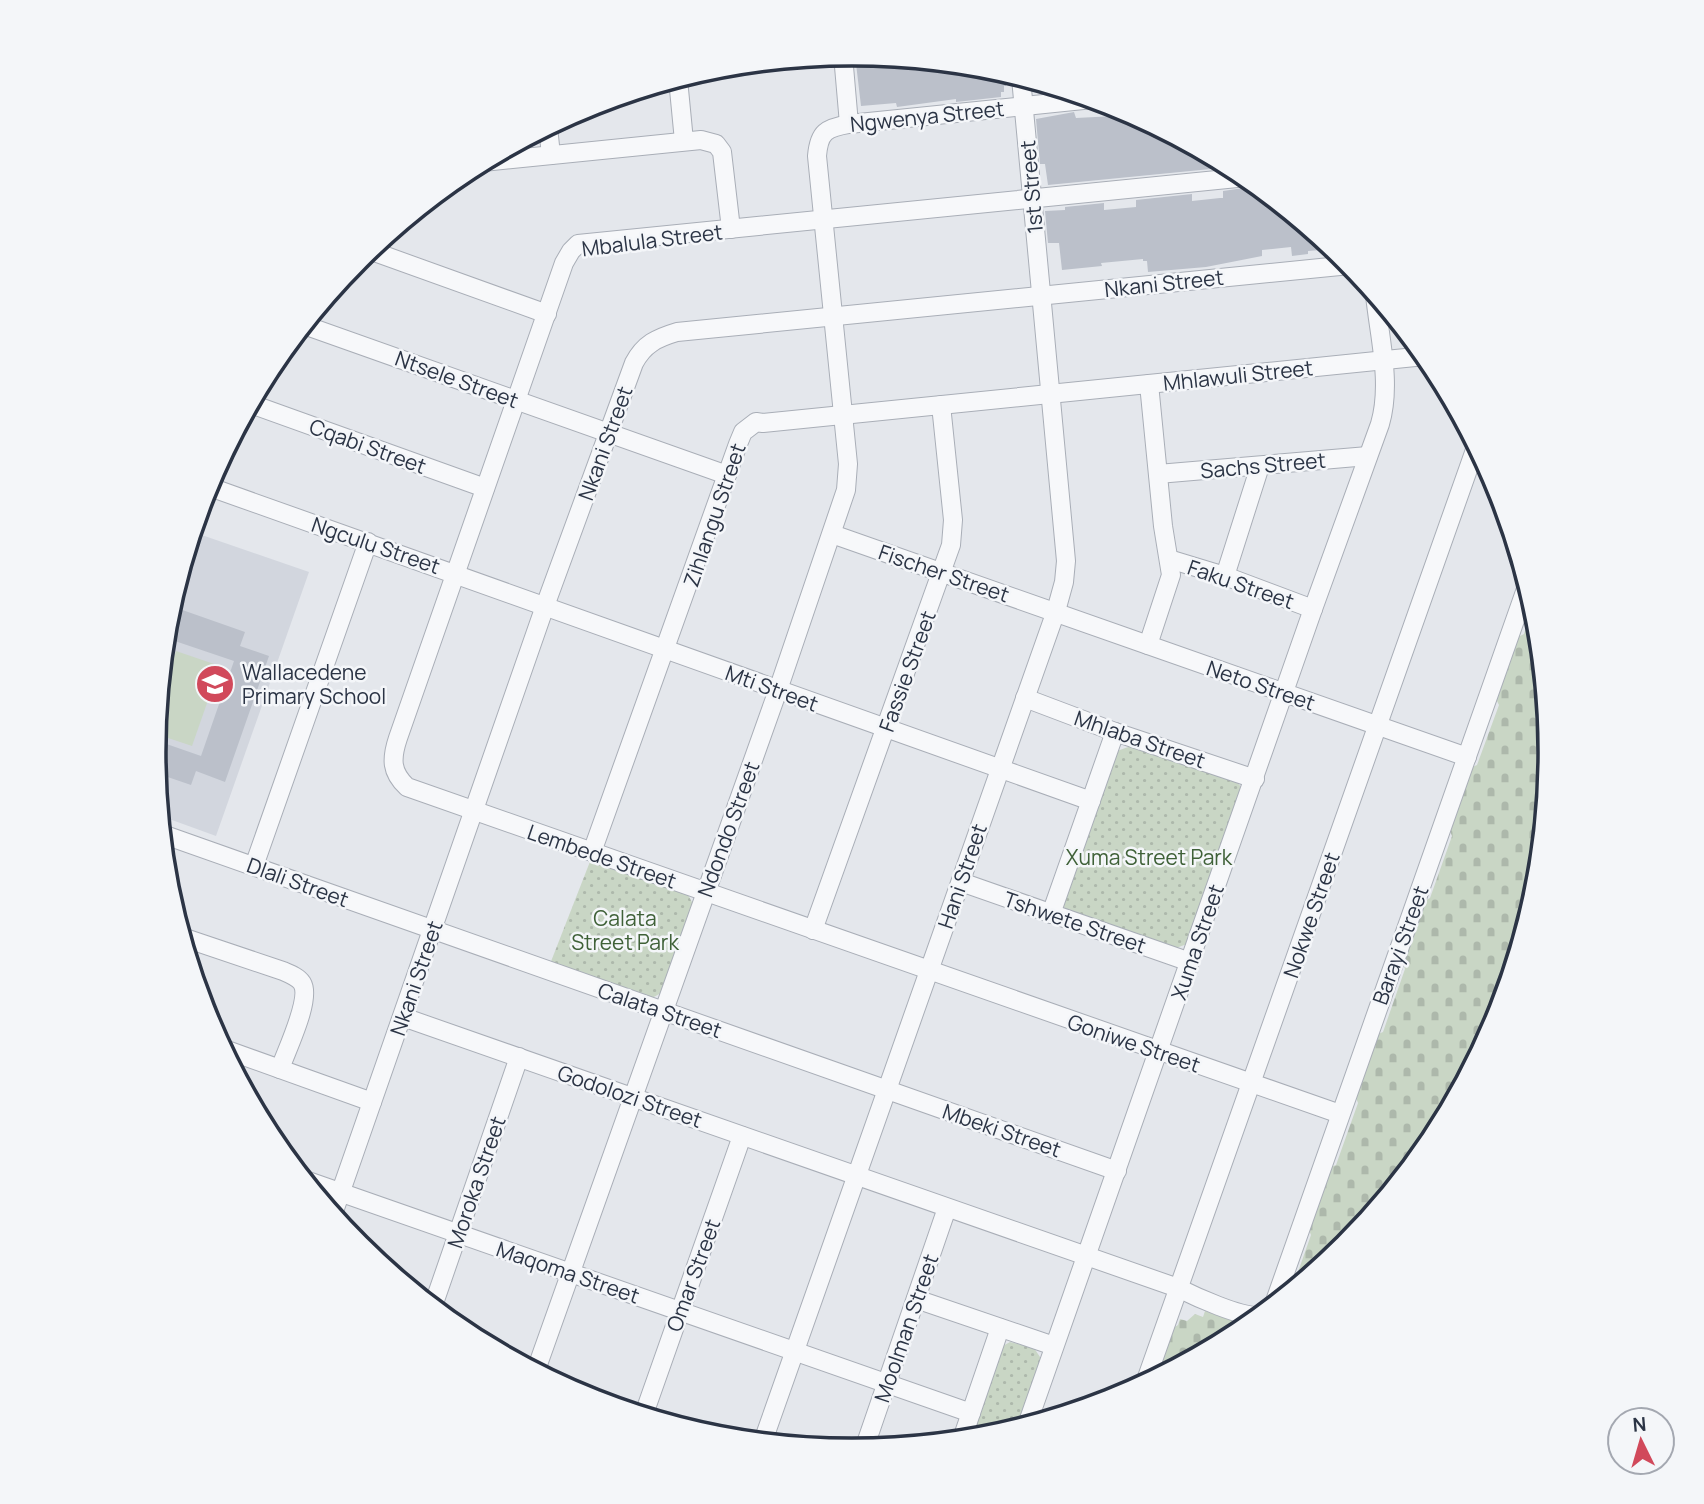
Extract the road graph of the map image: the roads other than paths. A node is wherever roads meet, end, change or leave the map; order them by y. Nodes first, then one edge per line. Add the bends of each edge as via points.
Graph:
1 (844, 66) edge
2 (1022, 88) edge
3 (679, 89) edge
4 (1069, 102) edge
5 (1024, 106) junction
6 (849, 124) junction
7 (549, 137) edge
8 (684, 141) junction
9 (551, 155) junction
10 (506, 160) edge
11 (1228, 179) edge
12 (1032, 199) junction
13 (823, 220) junction
14 (731, 229) junction
15 (381, 254) edge
16 (1336, 266) edge
17 (1041, 296) junction
18 (1377, 312) edge
19 (547, 314) junction
20 (834, 317) junction
21 (314, 328) edge
22 (1412, 357) edge
23 (1382, 360) junction
24 (1149, 384) junction
25 (1050, 394) junction
26 (516, 400) junction
27 (941, 405) junction
28 (259, 407) edge
29 (843, 415) junction
30 (610, 433) junction
31 (1368, 456) junction
32 (1472, 459) edge
33 (1260, 466) junction
34 (1158, 474) junction
35 (727, 475) junction
36 (485, 488) junction
37 (219, 490) edge
38 (832, 534) junction
39 (368, 542) junction
40 (1169, 559) junction
41 (942, 572) junction
42 (456, 573) junction
43 (1225, 576) junction
44 (1521, 604) edge
45 (545, 607) junction
46 (1312, 609) junction
47 (1056, 611) junction
48 (1148, 645) junction
49 (666, 650) junction
50 (778, 690) junction
51 (1285, 693) junction
52 (1025, 698) junction
53 (1378, 725) junction
54 (886, 730) junction
55 (1115, 732) junction
56 (1467, 757) junction
57 (1000, 769) junction
58 (1255, 779) junction
59 (1091, 801) junction
60 (473, 810) junction
61 (172, 837) edge
62 (592, 852) junction
63 (254, 866) junction
64 (961, 881) junction
65 (705, 892) junction
66 (1051, 914) junction
67 (434, 930) junction
68 (813, 930) junction
69 (194, 941) edge
70 (1190, 962) junction
71 (929, 971) junction
72 (663, 1011) junction
73 (403, 1017) junction
74 (1158, 1052) junction
75 (236, 1053) edge
76 (519, 1058) junction
77 (280, 1069) junction
78 (1252, 1082) junction
79 (887, 1090) junction
80 (632, 1097) junction
81 (372, 1102) junction
82 (1340, 1114) junction
83 (742, 1136) junction
84 (1116, 1171) junction
85 (856, 1176) junction
86 (322, 1186) edge
87 (341, 1192) junction
88 (337, 1204) edge
89 (947, 1208) junction
90 (458, 1233) junction
91 (1086, 1256) junction
92 (570, 1273) junction
93 (1280, 1287) edge
94 (1178, 1288) junction
95 (436, 1297) edge
96 (916, 1299) junction
97 (680, 1311) junction
98 (1245, 1314) edge
99 (1000, 1328) junction
100 (1055, 1346) junction
101 (794, 1351) junction
102 (539, 1362) edge
103 (1150, 1369) edge
104 (886, 1384) junction
105 (647, 1406) edge
106 (971, 1413) junction
107 (1031, 1413) edge
108 (966, 1428) edge
109 (766, 1432) edge
110 (867, 1437) edge

1 - 6 street
2 - 5 street, 1st Street
3 - 8 street
4 - 5 street, Ngwenya Street
5 - 6 street, Ngwenya Street
5 - 12 street, 1st Street
6 - 13 street, Ngwenya Street via 831,127 818,142
7 - 9 street
8 - 9 street
8 - 14 street via 710,141 722,152
9 - 10 street
11 - 12 street, Mbalula Street
12 - 13 street, Mbalula Street
12 - 17 street, 1st Street
13 - 14 street, Mbalula Street
13 - 20 street, Ngwenya Street
14 - 19 street, Mbalula Street via 578,244 565,262
15 - 19 street
16 - 17 street, Nkani Street
17 - 20 street, Nkani Street
17 - 25 street, Hani Street
18 - 23 street, Xuma Street
19 - 26 street, Mbalula Street
20 - 29 street, Ndondo Street
20 - 30 street, Nkani Street via 677,332 649,343 634,363
21 - 26 street, Ntsele Street
22 - 23 street, Mhlawuli Street
23 - 24 street, Mhlawuli Street
23 - 31 street, Xuma Street via 1384,411
24 - 25 street, Mhlawuli Street
24 - 34 street
25 - 27 street, Zihlangu Street
25 - 47 street, Hani Street via 1066,561
26 - 30 street, Ntsele Street
26 - 36 street, Mbalula Street
27 - 29 street, Zihlangu Street
27 - 41 street, Fassie Street via 954,520
28 - 36 street, Cqabi Street
29 - 35 street, Zihlangu Street via 756,422 743,432
29 - 38 street, Ndondo Street via 848,478
30 - 35 street, Ntsele Street
30 - 45 street, Nkani Street
31 - 33 street, Sachs Street
31 - 46 street, Xuma Street
32 - 53 street, Nokwe Street
33 - 34 street, Sachs Street
33 - 43 street
34 - 40 street
35 - 49 street, Zihlangu Street
36 - 42 street, Mbalula Street
37 - 39 street, Ngculu Street
38 - 41 street, Fischer Street
38 - 50 street, Ndondo Street
39 - 42 street, Ngculu Street
39 - 63 street
40 - 43 street, Faku Street
40 - 48 street via 1171,575
41 - 47 street, Fischer Street
41 - 54 street, Fassie Street
42 - 45 street, Ngculu Street
42 - 60 street, Mbalula Street via 392,763 407,787
43 - 46 street, Faku Street
44 - 56 street, Barayi Street
45 - 49 street, Mti Street
45 - 60 street, Nkani Street
46 - 51 street, Xuma Street
47 - 48 street, Neto Street
47 - 52 street, Hani Street
48 - 51 street, Neto Street
49 - 50 street, Mti Street
49 - 62 street, Zihlangu Street
50 - 54 street, Mti Street
50 - 65 street, Ndondo Street
51 - 53 street, Neto Street
51 - 58 street, Xuma Street
52 - 55 street, Mhlaba Street
52 - 57 street, Hani Street
53 - 56 street, Neto Street
53 - 78 street, Nokwe Street
54 - 57 street, Mti Street
54 - 68 street, Fassie Street
55 - 58 street, Mhlaba Street
55 - 59 street
56 - 82 street, Barayi Street
57 - 59 street, Mti Street
57 - 64 street, Hani Street
58 - 70 street, Xuma Street
59 - 66 street
60 - 62 street, Lembede Street
60 - 67 street, Nkani Street
61 - 63 street, Dlali Street
62 - 65 street, Lembede Street
63 - 67 street, Dlali Street
64 - 66 street, Tshwete Street
64 - 71 street, Hani Street
65 - 68 street, Lembede Street
65 - 72 street, Ndondo Street
66 - 70 street, Tshwete Street
67 - 72 street, Calata Street
67 - 73 street, Nkani Street
68 - 71 street, Lembede Street
69 - 77 street via 283,971 302,984 305,1002
70 - 74 street, Xuma Street
71 - 74 street, Goniwe Street
71 - 79 street, Hani Street
72 - 79 street, Calata Street
72 - 80 street, Ndondo Street
73 - 76 street, Godolozi Street
73 - 81 street, Nkani Street
74 - 78 street, Goniwe Street
74 - 84 street, Xuma Street
75 - 77 street
76 - 80 street, Godolozi Street
76 - 90 street, Moroka Street
77 - 81 street
78 - 82 street, Goniwe Street
78 - 94 street, Nokwe Street
79 - 84 street, Mbeki Street
79 - 85 street, Hani Street
80 - 83 street, Godolozi Street
80 - 92 street, Ndondo Street
81 - 87 street, Nkani Street
82 - 93 street, Barayi Street
83 - 85 street, Godolozi Street
83 - 97 street, Omar Street
84 - 91 street, Xuma Street
85 - 89 street
85 - 101 street, Hani Street
86 - 87 street, Maqoma Street
87 - 88 street, Nkani Street
87 - 90 street, Maqoma Street
89 - 91 street
89 - 96 street, Moolman Street
90 - 92 street, Maqoma Street
90 - 95 street, Moroka Street
91 - 94 street
91 - 100 street, Xuma Street
92 - 97 street, Maqoma Street
92 - 102 street, Ndondo Street
94 - 98 street
94 - 103 street, Nokwe Street
96 - 99 street
96 - 104 street, Moolman Street
97 - 101 street, Maqoma Street
97 - 105 street, Omar Street
99 - 100 street
99 - 106 street
100 - 107 street, Xuma Street
101 - 104 street, Maqoma Street
101 - 109 street, Hani Street
104 - 106 street, Maqoma Street
104 - 110 street, Moolman Street
106 - 108 street

